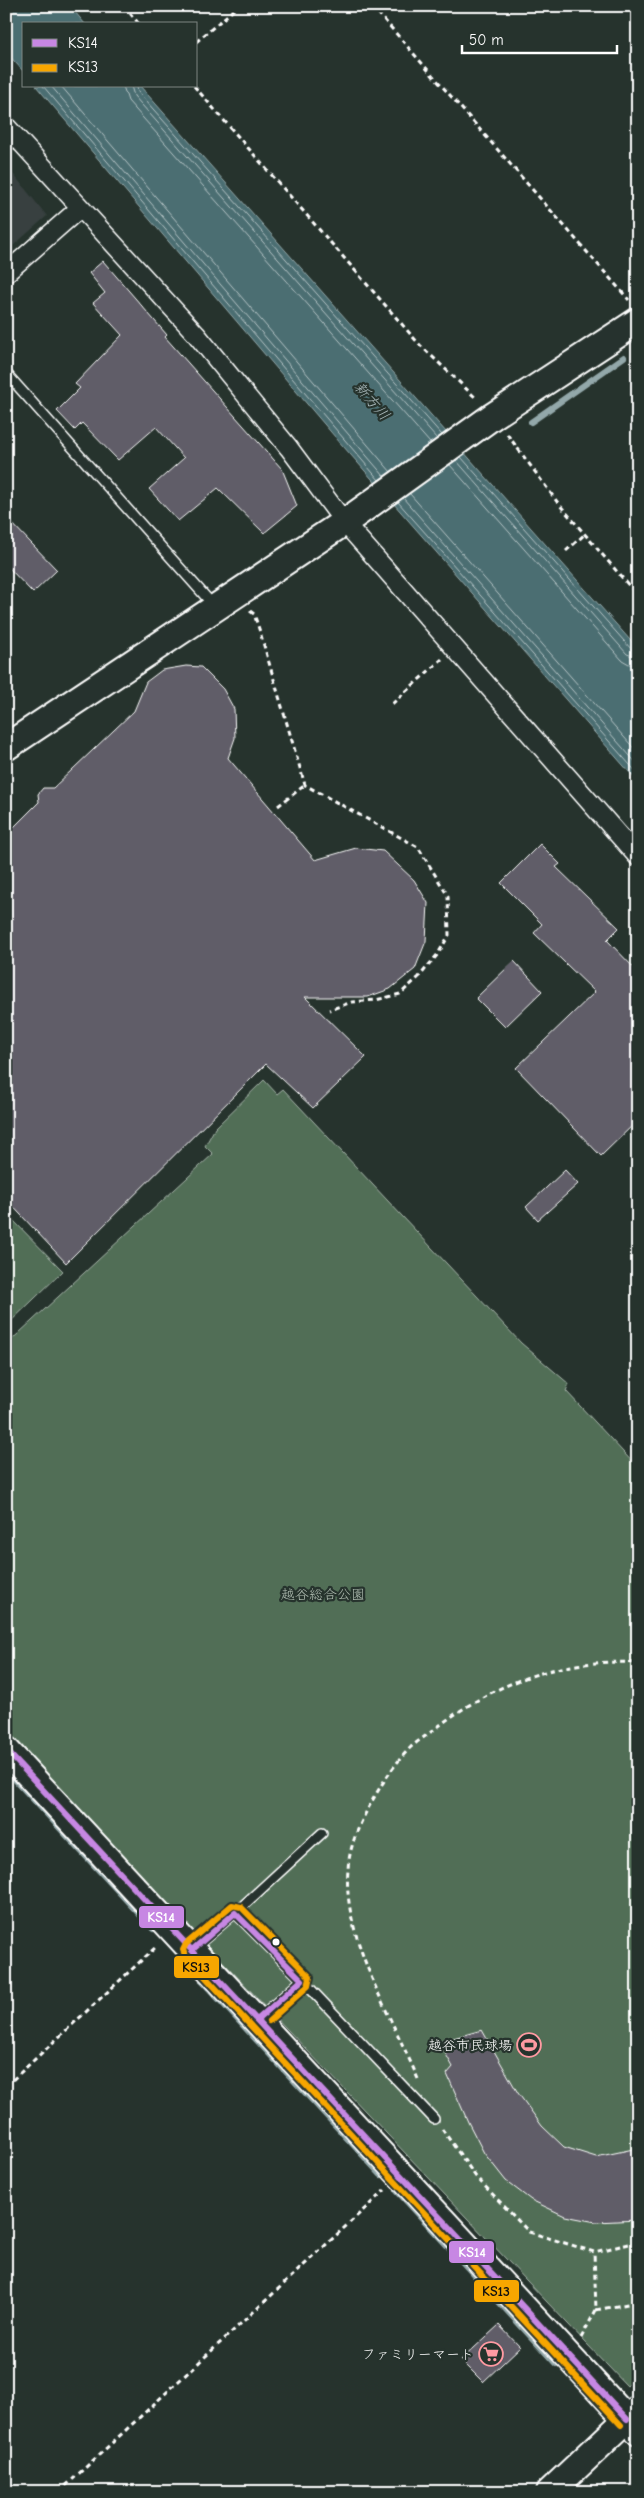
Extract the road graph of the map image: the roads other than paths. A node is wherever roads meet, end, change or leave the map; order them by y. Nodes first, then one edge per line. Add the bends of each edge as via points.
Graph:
1 (6, 126) edge
2 (80, 208) junction
3 (6, 272) edge
4 (634, 312) edge
5 (6, 373) edge
6 (350, 518) junction
7 (216, 608) junction
8 (6, 747) edge
9 (638, 857) edge
10 (6, 1750) edge
11 (322, 1833) dead end
12 (235, 1912) junction
13 (192, 1950) junction
14 (302, 1980) junction
15 (257, 2020) junction
16 (434, 2119) road end
17 (634, 2420) edge
18 (550, 2492) edge

1 - 2 street
2 - 3 street
2 - 6 street via 196,334
4 - 6 street
5 - 7 lane
6 - 7 street
6 - 9 street via 455,647
7 - 8 street
10 - 13 street
11 - 12 lane
12 - 13 lane
12 - 14 lane
13 - 15 street
14 - 15 lane
14 - 16 lane
15 - 17 street via 570,2358
17 - 18 street

